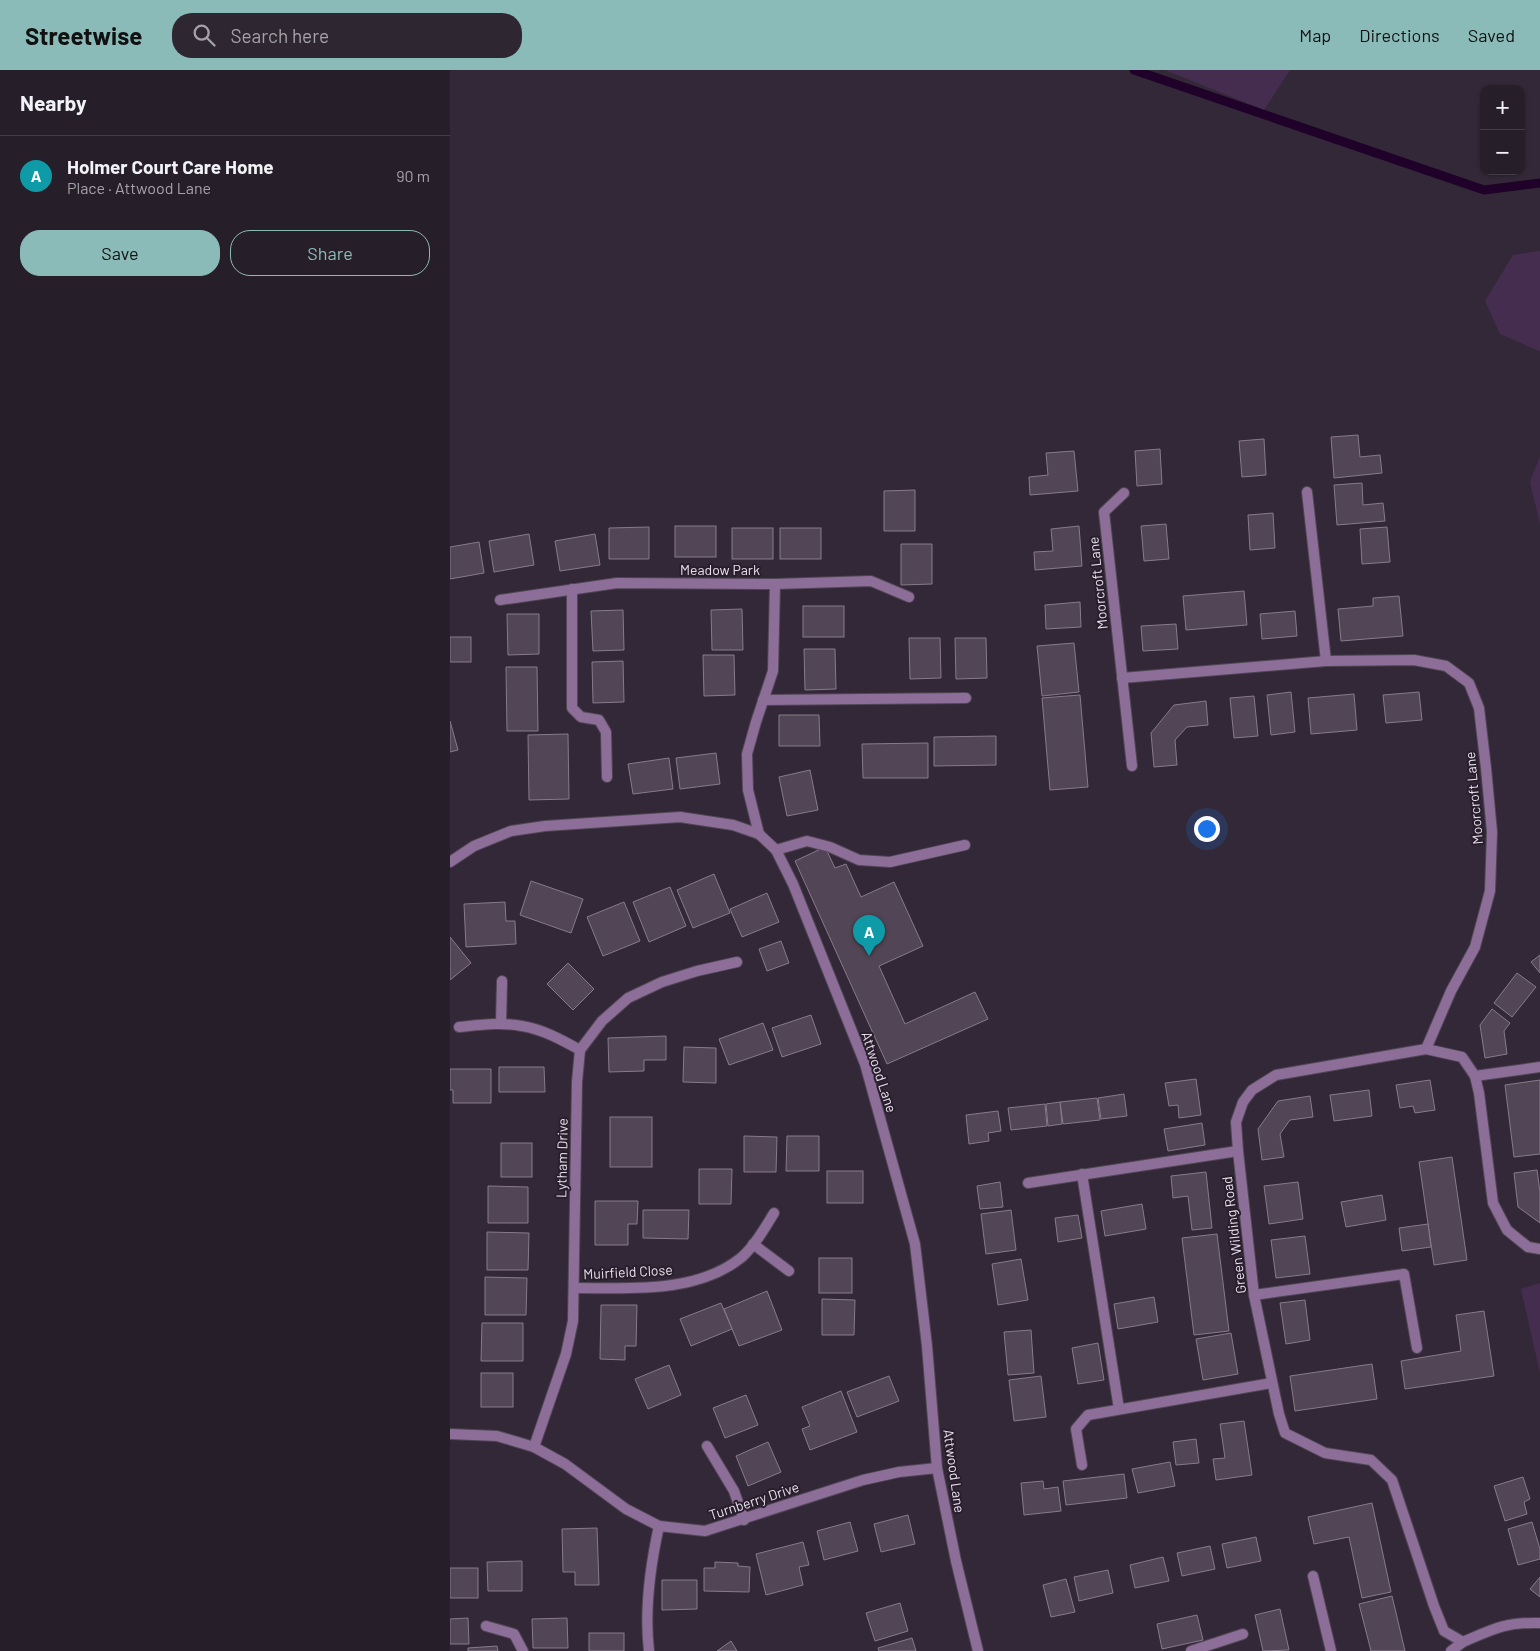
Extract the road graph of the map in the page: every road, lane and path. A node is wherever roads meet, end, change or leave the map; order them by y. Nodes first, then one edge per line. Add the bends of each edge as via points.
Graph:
1 (1307, 492) dead end
2 (1124, 493) dead end
3 (775, 584) junction
4 (572, 589) junction
5 (909, 597) dead end
6 (500, 600) dead end
7 (1326, 661) junction
8 (1122, 678) junction
9 (966, 698) dead end
10 (763, 700) junction
11 (1132, 766) dead end
12 (607, 777) dead end
13 (759, 834) junction
14 (965, 845) dead end
15 (776, 850) junction
16 (450, 862) edge
17 (737, 962) dead end
18 (502, 981) dead end
19 (501, 1024) junction
20 (459, 1027) dead end
21 (1426, 1049) junction
22 (580, 1050) junction
23 (1540, 1067) edge
24 (1475, 1076) junction
25 (1238, 1151) junction
26 (1082, 1174) junction
27 (1028, 1183) dead end
28 (774, 1213) dead end
29 (753, 1244) junction
30 (1540, 1250) edge
31 (789, 1271) dead end
32 (575, 1288) junction
33 (1254, 1295) junction
34 (1416, 1348) dead end
35 (1272, 1383) junction
36 (1119, 1409) junction
37 (450, 1434) edge
38 (707, 1446) dead end
39 (534, 1448) junction
40 (1082, 1465) dead end
41 (937, 1468) junction
42 (744, 1520) junction
43 (659, 1526) junction
44 (1313, 1576) dead end
45 (1540, 1623) edge
46 (486, 1626) dead end
47 (1243, 1634) dead end
48 (1463, 1642) junction
49 (523, 1651) edge
50 (649, 1651) edge
51 (978, 1651) edge
52 (1191, 1651) edge
53 (1331, 1651) edge
54 (1451, 1651) edge

1 - 7 street
2 - 8 street, Moorcroft Lane via 1104,512
3 - 4 street, Meadow Park via 618,583
3 - 5 street via 871,581
3 - 10 street, Meadow Park via 774,671
4 - 6 street, Meadow Park
4 - 12 street via 572,708 581,717 599,720 606,732
7 - 8 street, Moorcroft Lane
7 - 21 street, Moorcroft Lane via 1414,660 1446,666 1469,683 1479,708 1492,832 1490,891 1475,947 1451,991
8 - 11 street, Moorcroft Lane
9 - 10 street
10 - 13 street, Meadow Park via 747,754 748,790
13 - 15 street, Attwood Lane
13 - 16 street, Attwood Lane via 733,824 680,817 545,826 511,831 474,846
14 - 15 street via 890,862 859,860 807,841
15 - 41 street, Attwood Lane via 793,884 865,1064 915,1244
17 - 22 street via 662,982 628,998 602,1021
18 - 19 street
19 - 20 street
19 - 22 street via 523,1026 553,1035
21 - 24 street, Green Wilding Road via 1462,1057
21 - 25 street, Green Wilding Road via 1276,1075 1252,1090 1244,1102 1236,1122
22 - 32 street, Lytham Drive
23 - 24 street
24 - 30 street, Green Wilding Road via 1493,1202 1507,1230 1528,1247
25 - 26 street
25 - 33 street, Green Wilding Road
26 - 27 street
26 - 36 street
28 - 29 street, Muirfield Close
29 - 31 street
29 - 32 street, Muirfield Close via 727,1266 700,1278 643,1288
32 - 39 street, Lytham Drive via 566,1354
33 - 34 street via 1404,1274
33 - 35 street, Green Wilding Road
35 - 36 street
35 - 48 street, Green Wilding Road via 1285,1433 1325,1453 1371,1460 1392,1480 1444,1630
36 - 40 street via 1088,1415 1076,1429
37 - 39 street, Turnberry Drive via 497,1436
38 - 42 street via 734,1491
39 - 43 street, Turnberry Drive via 565,1464 626,1509
41 - 42 street, Turnberry Drive via 863,1480
41 - 51 street, Attwood Lane
42 - 43 street, Turnberry Drive via 705,1531
43 - 50 street via 650,1566
44 - 53 street
45 - 48 street via 1502,1625
46 - 49 street via 514,1634
47 - 52 street
48 - 54 street

